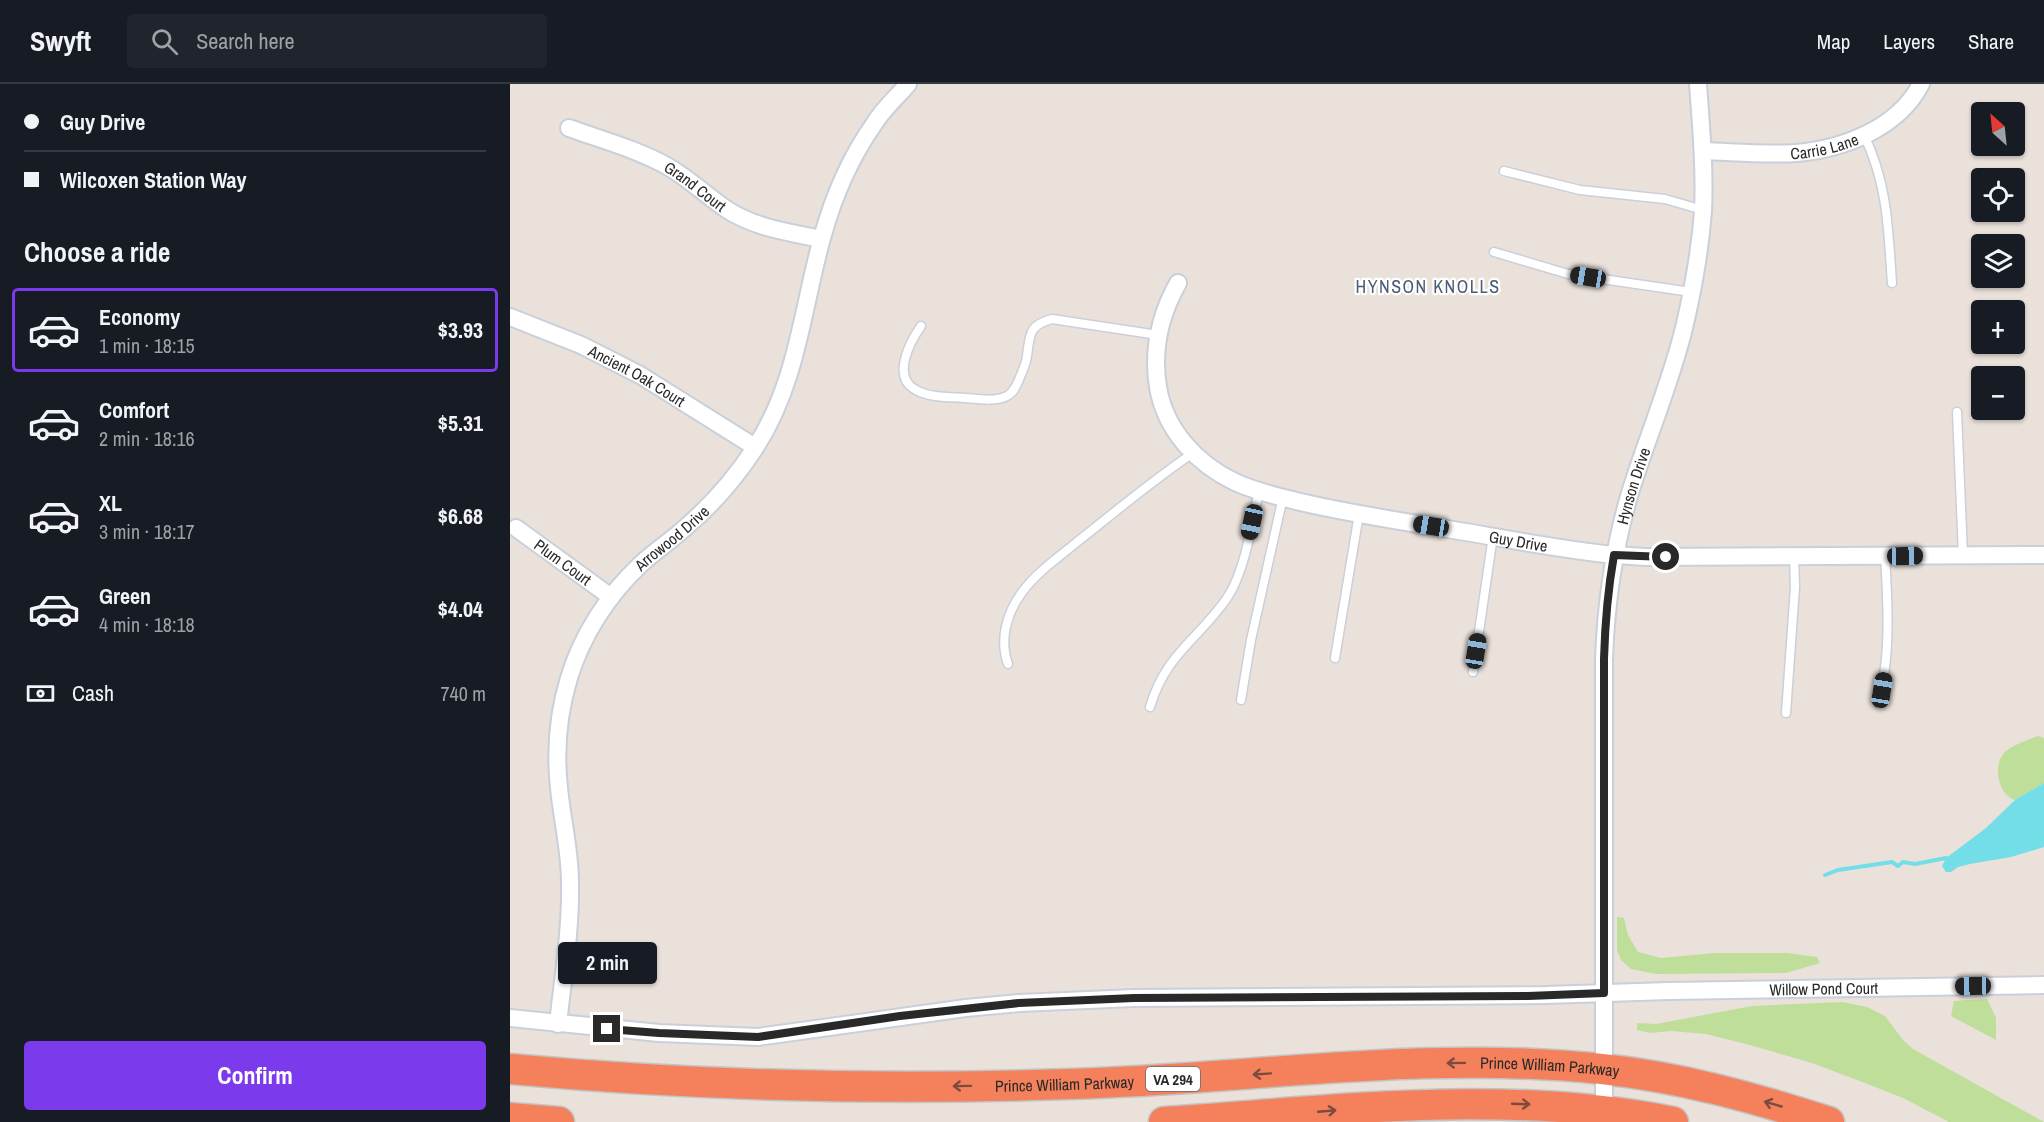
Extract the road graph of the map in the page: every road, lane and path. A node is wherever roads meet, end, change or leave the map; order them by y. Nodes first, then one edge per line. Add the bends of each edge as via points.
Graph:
1 (908, 84) edge
2 (1698, 84) edge
3 (1921, 84) edge
4 (568, 128) dead end
5 (1864, 135) junction
6 (1703, 151) junction
7 (1504, 171) dead end
8 (1703, 210) junction
9 (821, 239) junction
10 (1494, 252) dead end
11 (1178, 282) dead end
12 (1892, 283) dead end
13 (1691, 292) junction
14 (510, 317) edge
15 (921, 326) dead end
16 (1158, 335) junction
17 (1957, 412) dead end
18 (755, 447) junction
19 (1193, 453) junction
20 (1259, 491) junction
21 (1283, 497) junction
22 (1359, 514) junction
23 (516, 528) dead end
24 (1493, 536) junction
25 (1614, 555) junction
26 (1963, 555) junction
27 (2044, 555) edge
28 (1794, 556) junction
29 (1885, 557) junction
30 (610, 597) junction
31 (1335, 658) dead end
32 (1008, 664) dead end
33 (1473, 672) dead end
34 (1241, 700) dead end
35 (1878, 703) dead end
36 (1150, 706) dead end
37 (1786, 713) dead end
38 (2044, 985) edge
39 (1604, 993) junction
40 (510, 1018) edge
41 (558, 1024) junction
42 (510, 1069) edge
43 (1604, 1069) junction
44 (1604, 1110) junction
45 (510, 1118) edge
46 (559, 1122) edge
47 (1164, 1122) edge
48 (1673, 1122) edge
49 (1829, 1122) edge

1 - 9 street, Arrowood Drive via 875,121 860,145
2 - 6 street, Hynson Drive
3 - 5 street, Carrie Lane via 1895,116
4 - 9 street, Grand Court via 668,167 744,219
5 - 6 street, Carrie Lane via 1823,149 1794,153
5 - 12 lane via 1882,180
6 - 8 street, Hynson Drive
7 - 8 lane via 1580,190 1665,199
8 - 13 street, Hynson Drive
9 - 18 street, Arrowood Drive via 792,367 781,400
10 - 13 lane via 1568,274
11 - 16 street, Guy Drive
13 - 25 street, Hynson Drive via 1670,378 1630,492
14 - 18 street, Ancient Oak Court via 582,345 640,375
15 - 16 lane via 907,353 905,379 917,391 939,397 1006,397 1014,391 1027,357 1030,333 1043,321 1052,319
16 - 19 street, Guy Drive via 1155,368 1159,394 1171,425
17 - 26 lane
18 - 30 street, Arrowood Drive via 712,503 643,562
19 - 20 street, Guy Drive via 1236,483
19 - 32 lane via 1034,578 1016,602 1005,629 1003,644
20 - 21 street, Guy Drive
20 - 36 lane via 1236,581 1222,604 1175,656
21 - 22 street, Guy Drive
21 - 34 lane
22 - 24 street, Guy Drive
22 - 31 lane
23 - 30 street, Plum Court
24 - 25 street, Guy Drive
24 - 33 lane
25 - 28 street, Guy Drive
25 - 39 street, Hynson Drive via 1604,659
26 - 27 street, Guy Drive
26 - 29 street, Guy Drive
28 - 29 street, Guy Drive
28 - 37 lane
29 - 35 lane via 1885,669
30 - 41 street, Arrowood Drive via 576,656 558,730 559,788 570,882
38 - 39 street, Willow Pond Court
39 - 41 street, Willow Pond Court via 1134,998 1019,1003 758,1037
39 - 43 street, Hynson Drive
40 - 41 street, Willow Pond Court
43 -> 42 highway, Prince William Parkway / VA 294 via 1548,1064 1412,1063 1182,1079 957,1086 649,1079
43 - 44 street, Hynson Drive
49 -> 43 highway, Prince William Parkway / VA 294 via 1726,1091
47 -> 44 highway via 1425,1105 1508,1104
44 - 48 highway
45 - 46 highway

